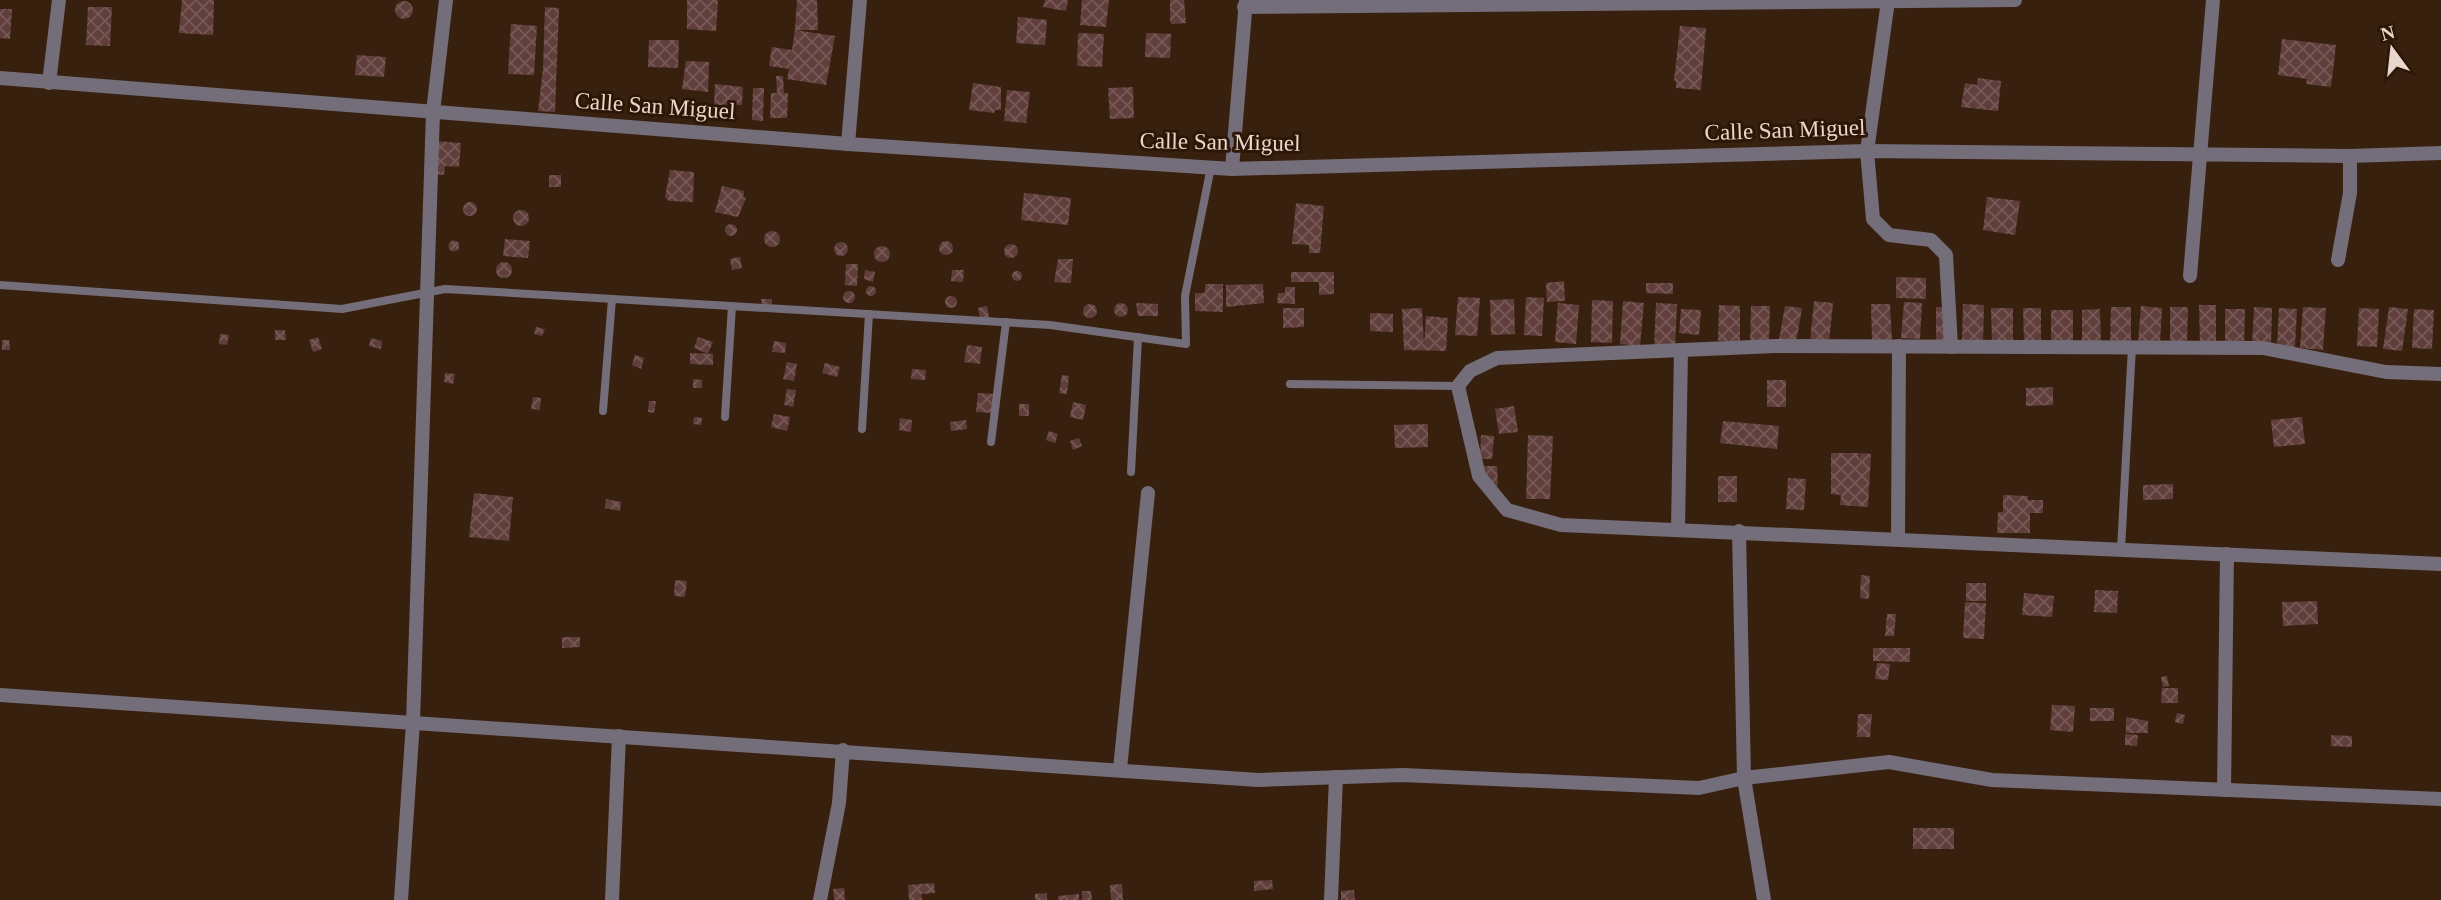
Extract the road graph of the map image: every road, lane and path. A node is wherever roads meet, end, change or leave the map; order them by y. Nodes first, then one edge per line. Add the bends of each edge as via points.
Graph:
1 (59, 0) edge
2 (446, 0) edge
3 (860, 0) edge
4 (2015, 0) edge
5 (2214, 0) edge
6 (1888, 1) edge
7 (1245, 4) edge
8 (0, 78) edge
9 (49, 83) junction
10 (433, 112) junction
11 (848, 144) junction
12 (1867, 151) junction
13 (2200, 153) junction
14 (2441, 153) edge
15 (2350, 156) junction
16 (1212, 167) junction
17 (1232, 169) junction
18 (2338, 260) dead end
19 (2190, 276) dead end
20 (0, 285) edge
21 (428, 292) junction
22 (612, 299) junction
23 (732, 306) junction
24 (869, 314) junction
25 (1006, 322) junction
26 (1138, 337) junction
27 (1899, 346) junction
28 (1951, 347) junction
29 (2132, 347) junction
30 (1681, 350) junction
31 (2441, 374) edge
32 (1290, 384) dead end
33 (1458, 386) junction
34 (603, 411) dead end
35 (725, 417) dead end
36 (862, 429) dead end
37 (991, 442) dead end
38 (1131, 472) dead end
39 (1148, 493) dead end
40 (1678, 529) junction
41 (1739, 531) junction
42 (1898, 538) junction
43 (2121, 549) junction
44 (2227, 554) junction
45 (2441, 564) edge
46 (0, 695) edge
47 (413, 722) junction
48 (620, 736) junction
49 (843, 750) junction
50 (1120, 769) junction
51 (1336, 777) junction
52 (1744, 778) junction
53 (2224, 790) junction
54 (2441, 799) edge
55 (401, 900) edge
56 (612, 900) edge
57 (820, 900) edge
58 (1331, 900) edge
59 (1764, 900) edge

1 - 9 street
2 - 10 street
3 - 11 street
4 - 6 street
5 - 13 street
6 - 7 street
6 - 12 street
7 - 17 street
8 - 9 street, Calle San Miguel
9 - 10 street, Calle San Miguel
10 - 11 street, Calle San Miguel
10 - 21 street
11 - 16 street, Calle San Miguel
12 - 13 street, Calle San Miguel
12 - 17 street, Calle San Miguel
12 - 28 street via 1873,219 1889,235 1931,240 1946,255
13 - 15 street, Calle San Miguel
13 - 19 street
14 - 15 street, Calle San Miguel
15 - 18 street via 2350,193
16 - 17 street, Calle San Miguel
16 - 26 lane via 1185,296 1186,344
20 - 21 lane via 342,309
21 - 22 lane via 445,289
21 - 47 street
22 - 23 lane
22 - 34 lane
23 - 24 lane
23 - 35 lane
24 - 25 lane
24 - 36 lane
25 - 26 lane
25 - 37 lane
26 - 38 lane
27 - 28 street
27 - 30 street
27 - 42 street
28 - 29 street
29 - 31 street via 2263,348 2386,372
29 - 43 lane
30 - 33 street via 1497,358 1470,371
30 - 40 street
32 - 33 lane
33 - 40 street via 1479,476 1507,510 1561,524
39 - 50 street
40 - 41 street
41 - 42 street
41 - 52 street
42 - 43 street
43 - 44 street
44 - 45 street
44 - 53 street
46 - 47 street
47 - 48 street
47 - 55 street
48 - 49 street
48 - 56 street
49 - 50 street
49 - 57 street via 839,803
50 - 51 street via 1258,780
51 - 52 street via 1404,775 1699,788
51 - 58 street
52 - 53 street via 1889,762 1992,779
52 - 59 street
53 - 54 street

